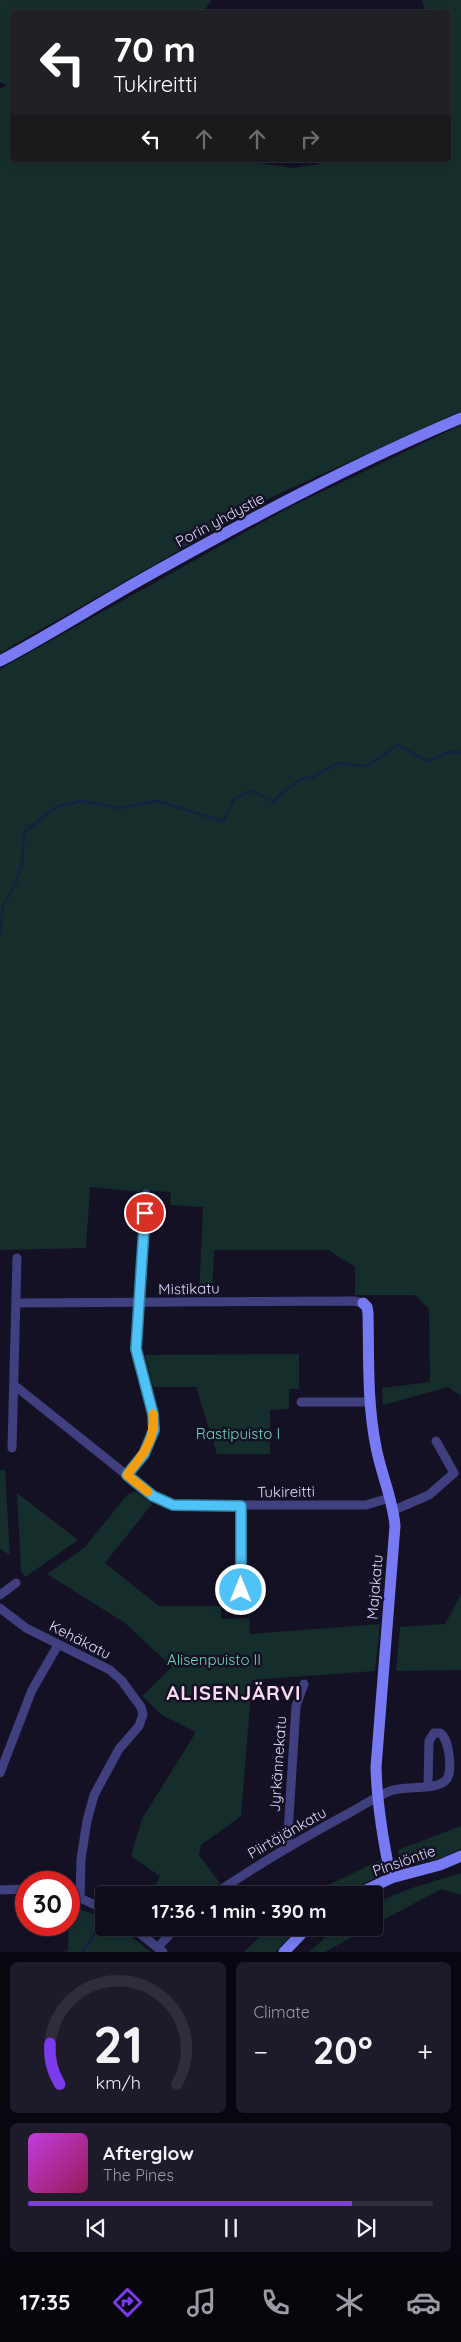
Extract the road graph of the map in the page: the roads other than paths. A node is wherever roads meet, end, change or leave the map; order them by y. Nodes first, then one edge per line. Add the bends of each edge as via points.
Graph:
1 (461, 418) edge
2 (0, 661) edge
3 (146, 1194) dead end
4 (17, 1258) dead end
5 (16, 1303) junction
6 (363, 1303) joint
7 (139, 1304) junction
8 (14, 1385) junction
9 (301, 1402) dead end
10 (368, 1402) junction
11 (436, 1441) dead end
12 (12, 1448) dead end
13 (127, 1475) junction
14 (389, 1498) junction
15 (241, 1506) junction
16 (394, 1510) junction
17 (16, 1584) dead end
18 (0, 1595) edge
19 (241, 1606) dead end
20 (0, 1608) edge
21 (58, 1645) junction
22 (304, 1684) dead end
23 (0, 1773) edge
24 (428, 1786) junction
25 (376, 1798) junction
26 (287, 1848) junction
27 (461, 1856) edge
28 (391, 1878) junction
29 (227, 1886) edge
30 (375, 1886) edge
31 (15, 1889) edge
32 (0, 1890) edge
33 (80, 1898) joint
34 (95, 1905) edge
35 (144, 1936) edge
36 (171, 1936) edge
37 (299, 1936) edge
38 (161, 1950) edge
39 (284, 1952) edge

1 - 2 street, Porin yhdystie via 288,500
3 - 7 street
4 - 5 street
5 - 7 street, Mistikatu
5 - 8 street
6 - 7 street, Mistikatu
6 - 10 street, Majakatu via 368,1312
7 - 13 street via 136,1349 154,1430 144,1454
8 - 12 street
8 - 13 street, Tukireitti
9 - 10 street
10 - 14 street, Majakatu
11 - 16 street via 454,1473 429,1495
13 - 15 street, Tukireitti via 153,1496 173,1505
14 - 15 street, Tukireitti via 366,1505
14 - 16 street, Majakatu
15 - 19 street
16 - 25 street, Majakatu via 377,1735
17 - 18 street
20 - 21 street, Kehäkatu via 26,1628
21 - 23 street via 32,1690
21 - 33 street, Kehäkatu via 110,1670 137,1701 143,1714 139,1726 119,1749 94,1795 81,1859
22 - 26 street, Jyrkännekatu via 296,1706
24 - 24 street, Piirtäjänkatu via 440,1784 450,1776 445,1739 440,1733 434,1733 429,1742
24 - 25 street, Piirtäjänkatu via 392,1790
25 - 26 street, Piirtäjänkatu
25 - 28 street, Majakatu
26 - 29 street, Piirtäjänkatu
27 - 28 street, Pinsiöntie
28 - 30 street, Pinsiöntie
31 - 32 street
33 - 34 street
35 - 38 street
36 - 38 street
37 - 39 street

